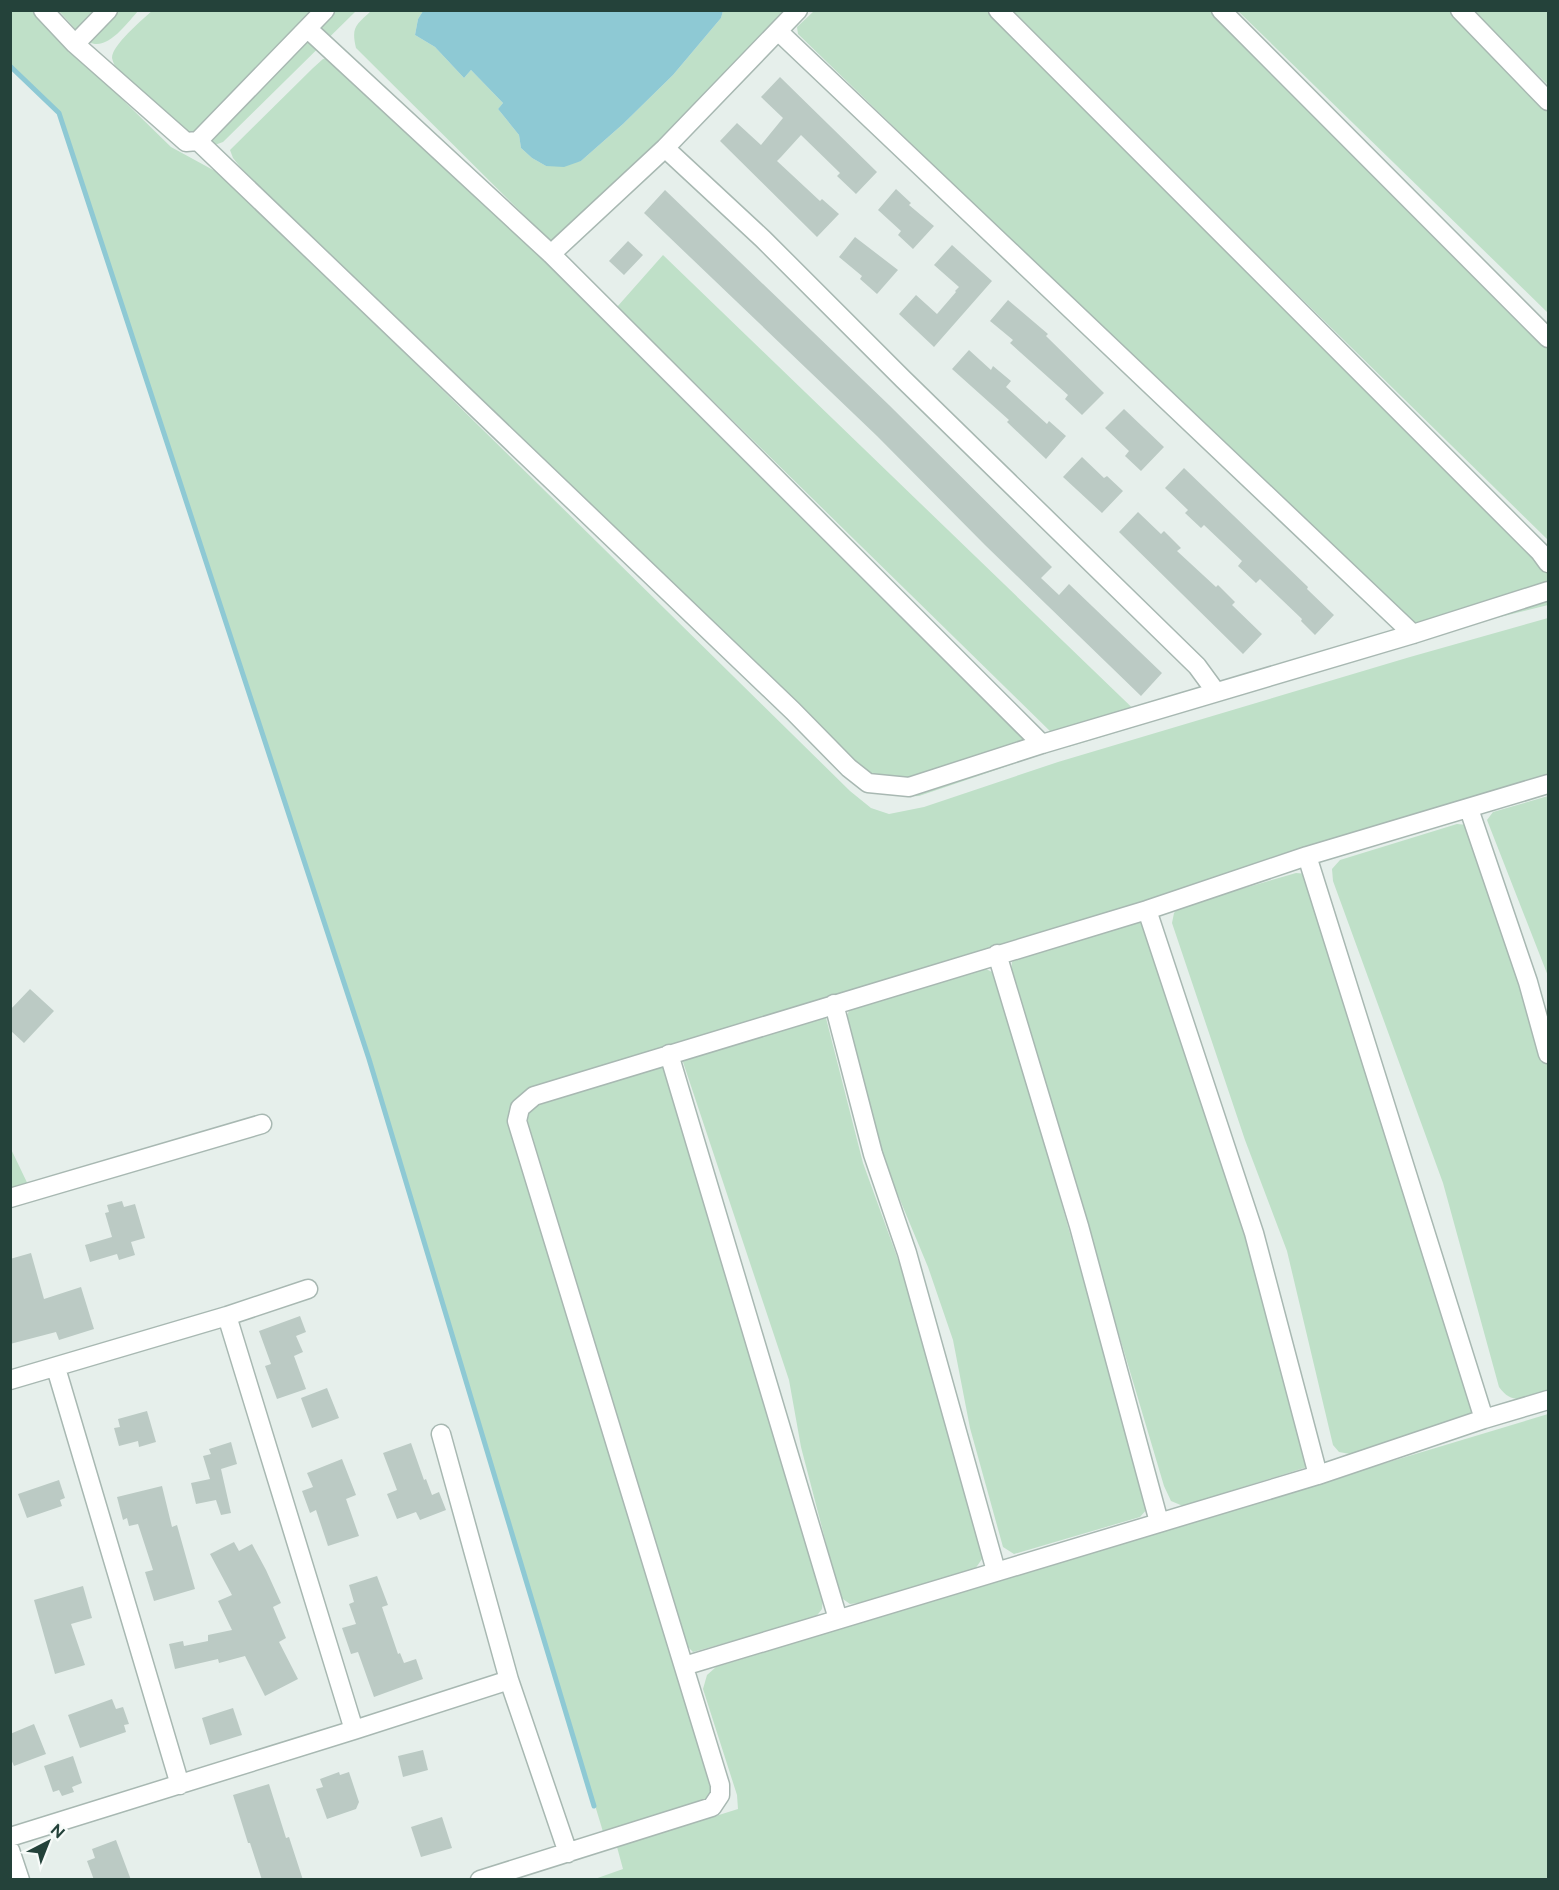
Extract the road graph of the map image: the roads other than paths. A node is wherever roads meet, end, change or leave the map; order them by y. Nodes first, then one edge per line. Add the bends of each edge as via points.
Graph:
1 (43, 10) edge
2 (108, 10) edge
3 (325, 10) edge
4 (798, 10) edge
5 (998, 10) edge
6 (1221, 10) edge
7 (1460, 10) edge
8 (308, 29) junction
9 (778, 31) junction
10 (75, 44) junction
11 (1548, 101) edge
12 (198, 141) junction
13 (665, 148) junction
14 (551, 254) junction
15 (1548, 338) edge
16 (1548, 563) edge
17 (1548, 591) edge
18 (1413, 634) junction
19 (1216, 692) junction
20 (1042, 744) junction
21 (1548, 784) edge
22 (1469, 809) junction
23 (1306, 856) junction
24 (1147, 910) junction
25 (997, 954) junction
26 (834, 1004) junction
27 (669, 1054) junction
28 (1548, 1054) edge
29 (262, 1124) dead end
30 (10, 1198) edge
31 (308, 1289) dead end
32 (227, 1316) junction
33 (56, 1368) junction
34 (10, 1380) edge
35 (1548, 1400) edge
36 (1484, 1419) junction
37 (441, 1434) dead end
38 (1318, 1475) junction
39 (1159, 1522) junction
40 (996, 1571) junction
41 (838, 1619) junction
42 (684, 1666) junction
43 (509, 1680) junction
44 (354, 1730) junction
45 (180, 1785) junction
46 (10, 1837) edge
47 (10, 1850) edge
48 (568, 1853) junction
49 (20, 1880) edge
50 (480, 1880) edge

1 - 10 street
2 - 10 street
3 - 8 street
4 - 9 street
5 - 16 street
6 - 15 street
7 - 11 street
8 - 12 street
8 - 14 street
9 - 13 street
9 - 18 street
10 - 12 street via 186,142
12 - 20 street via 868,783 909,787
13 - 14 street
13 - 19 street via 763,239 1197,666
14 - 20 street
17 - 18 street
18 - 19 street
19 - 20 street
21 - 22 street
22 - 23 street
22 - 28 street via 1528,982
23 - 24 street
23 - 36 street
24 - 25 street
24 - 38 street via 1254,1233
25 - 26 street
25 - 39 street via 1079,1226
26 - 27 street
26 - 40 street via 873,1154 910,1263
27 - 41 street
27 - 42 street via 534,1096 520,1108 517,1121
29 - 30 street
31 - 32 street
32 - 33 street
32 - 44 street
33 - 34 street
33 - 45 street
35 - 36 street
36 - 38 street
37 - 43 street
38 - 39 street
39 - 40 street
40 - 41 street
41 - 42 street
42 - 48 street via 720,1795 712,1807
43 - 44 street
43 - 48 street
44 - 45 street
45 - 46 street
47 - 49 street
48 - 50 street

